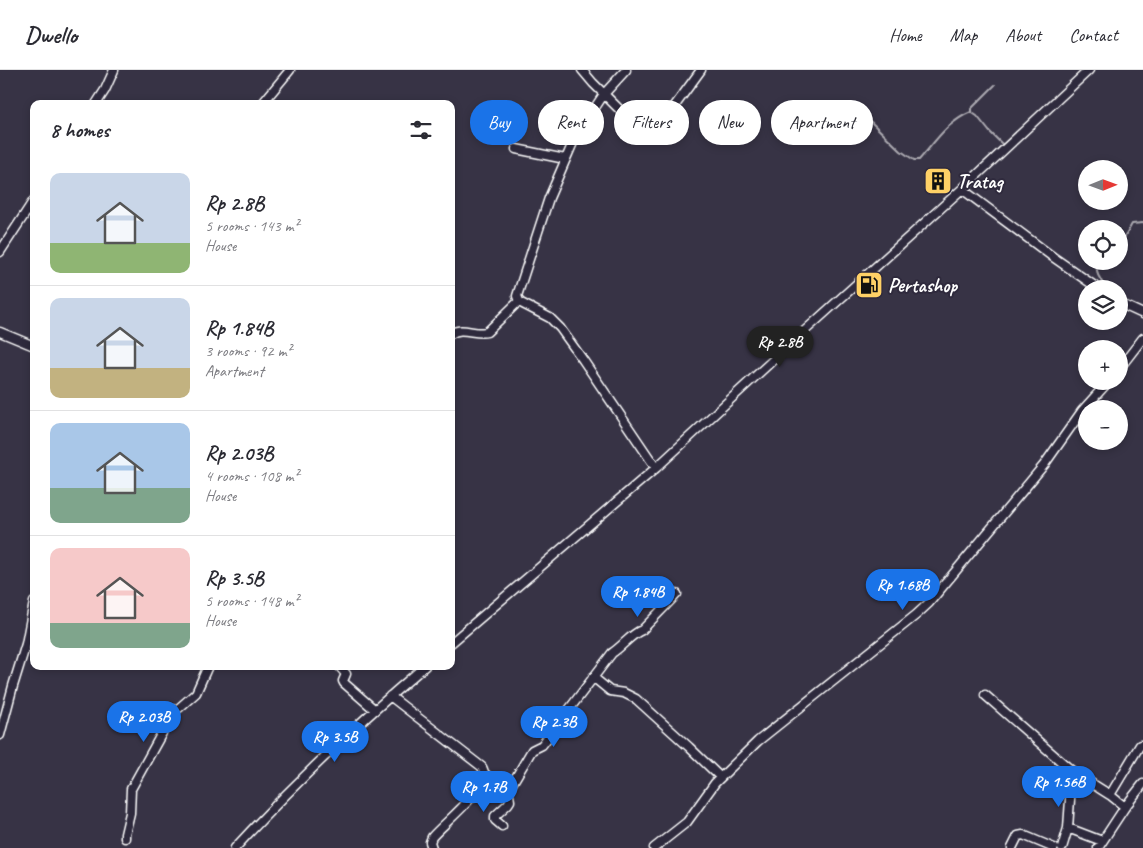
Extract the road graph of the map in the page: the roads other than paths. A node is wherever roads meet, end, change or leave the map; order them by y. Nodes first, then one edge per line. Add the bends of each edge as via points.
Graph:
1 (114, 70) edge
2 (290, 70) edge
3 (582, 70) edge
4 (626, 70) edge
5 (701, 70) edge
6 (1089, 70) edge
7 (604, 94) junction
8 (99, 100) edge
9 (265, 100) edge
10 (516, 149) dead end
11 (566, 159) junction
12 (962, 189) junction
13 (30, 206) edge
14 (0, 252) edge
15 (1086, 280) edge
16 (519, 301) junction
17 (1128, 307) edge
18 (1143, 314) edge
19 (0, 332) edge
20 (455, 332) edge
21 (1143, 338) edge
22 (30, 344) edge
23 (1128, 358) edge
24 (1101, 390) edge
25 (656, 468) junction
26 (676, 594) dead end
27 (30, 623) edge
28 (455, 640) edge
29 (206, 670) edge
30 (342, 670) edge
31 (419, 670) edge
32 (593, 677) junction
33 (985, 695) dead end
34 (390, 696) junction
35 (375, 710) junction
36 (0, 735) edge
37 (1143, 744) edge
38 (1072, 771) junction
39 (484, 772) junction
40 (720, 777) junction
41 (1143, 784) edge
42 (508, 790) junction
43 (1110, 795) junction
44 (1125, 807) junction
45 (502, 826) dead end
46 (1068, 828) junction
47 (125, 838) dead end
48 (1099, 846) edge
49 (235, 848) edge
50 (432, 848) edge
51 (654, 848) edge
52 (1012, 848) edge
53 (1054, 848) edge
54 (1062, 848) edge

1 - 8 street
2 - 9 street
3 - 7 street
4 - 7 street
5 - 7 street via 660,126 650,130 638,127
6 - 12 street
7 - 11 street via 575,138
10 - 11 street
11 - 16 street via 529,256 517,296
12 - 15 street
12 - 25 street
13 - 14 street
16 - 20 street via 487,332
16 - 25 street via 550,318 560,328
17 - 18 street
19 - 22 street
21 - 23 street
24 - 40 street via 1044,465 923,610 758,741
25 - 28 street
26 - 32 street via 642,630 612,653
27 - 36 street
29 - 47 street via 196,693 164,718 162,733 131,789
30 - 35 street via 346,674 344,683
31 - 34 street
32 - 40 street via 610,691 636,699
32 - 42 street via 542,745 532,750
33 - 38 street
34 - 35 street
34 - 39 street via 482,767
35 - 49 street via 306,774
37 - 43 street
38 - 43 street
38 - 46 street
39 - 42 street
39 - 50 street via 476,792 432,837
40 - 51 street via 688,821
41 - 44 street
42 - 45 street via 510,801 495,816
43 - 44 street
44 - 48 street
46 - 48 street
46 - 54 street
52 - 53 street via 1021,834

